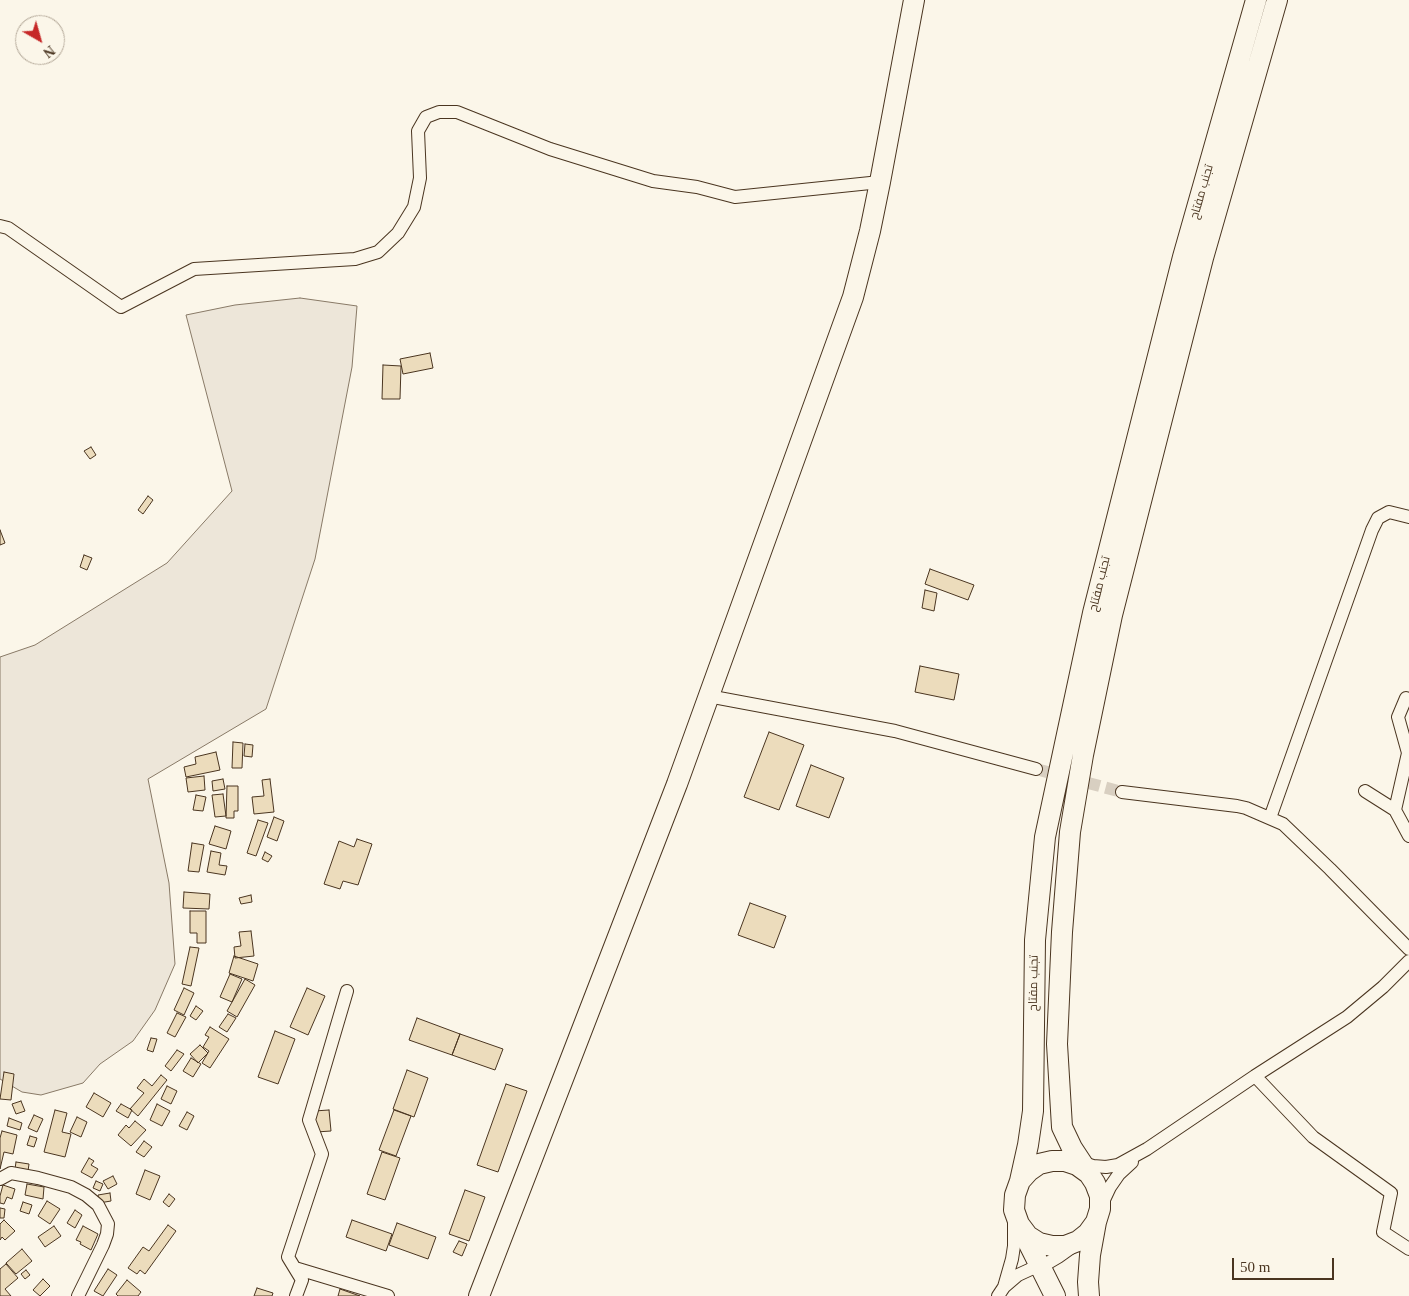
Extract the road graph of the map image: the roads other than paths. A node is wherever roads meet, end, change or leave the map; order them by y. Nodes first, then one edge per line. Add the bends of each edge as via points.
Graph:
1 (914, 0) edge
2 (1256, 0) edge
3 (1277, 0) edge
4 (880, 182) junction
5 (0, 226) edge
6 (1409, 517) edge
7 (708, 696) junction
8 (1406, 698) dead end
9 (1036, 769) tunnel mouth
10 (1365, 791) dead end
11 (1122, 792) tunnel mouth
12 (1395, 810) junction
13 (1270, 818) junction
14 (1409, 836) edge
15 (1409, 949) edge
16 (1409, 961) edge
17 (347, 991) dead end
18 (1255, 1076) junction
19 (1147, 1149) junction
20 (1078, 1165) junction
21 (0, 1179) edge
22 (1020, 1181) junction
23 (1098, 1216) junction
24 (1017, 1217) junction
25 (1078, 1241) junction
26 (1409, 1249) edge
27 (1041, 1267) junction
28 (295, 1268) junction
29 (1001, 1291) edge
30 (78, 1296) edge
31 (296, 1296) edge
32 (388, 1296) edge
33 (479, 1296) edge
34 (1055, 1296) edge
35 (1089, 1296) edge

1 - 4 main road
2 - 22 main road, تجنب مفتاح via 1183,257 1093,613 1045,837 1035,940 1032,1111
3 - 20 main road, تجنب مفتاح via 1203,258 1115,605 1083,755 1070,832 1057,1044 1062,1128
4 - 5 street via 735,197 697,187 653,181 550,148 457,112 438,112 426,117 418,131 420,178 414,207 398,233 378,252 355,260 194,270 121,307 8,228
4 - 7 main road via 853,297
6 - 13 street via 1389,512 1378,518 1372,530
7 - 9 street via 895,731
7 - 33 main road
8 - 12 street via 1398,717 1408,754
10 - 12 street
11 - 13 street via 1237,806
12 - 14 street
13 - 15 street via 1283,824
16 - 18 street via 1347,1018
17 - 28 street via 309,1120 322,1154 288,1257
18 - 19 street
18 - 26 street via 1313,1137 1392,1193 1383,1232
19 - 20 street via 1106,1168
19 - 23 street via 1119,1174 1104,1197
20 - 22 main road via 1052,1161 1040,1164
20 - 23 main road via 1095,1183 1100,1196
21 - 30 street via 11,1172 71,1187 98,1206 108,1224 107,1234
22 - 24 main road via 1015,1195
23 - 25 main road via 1088,1233
23 - 35 main road via 1090,1255
24 - 25 main road via 1028,1236 1039,1243 1065,1246
24 - 27 main road
24 - 29 street via 1012,1259
25 - 27 street
27 - 29 street via 1018,1275
27 - 34 main road
28 - 31 street via 302,1280
28 - 32 street

